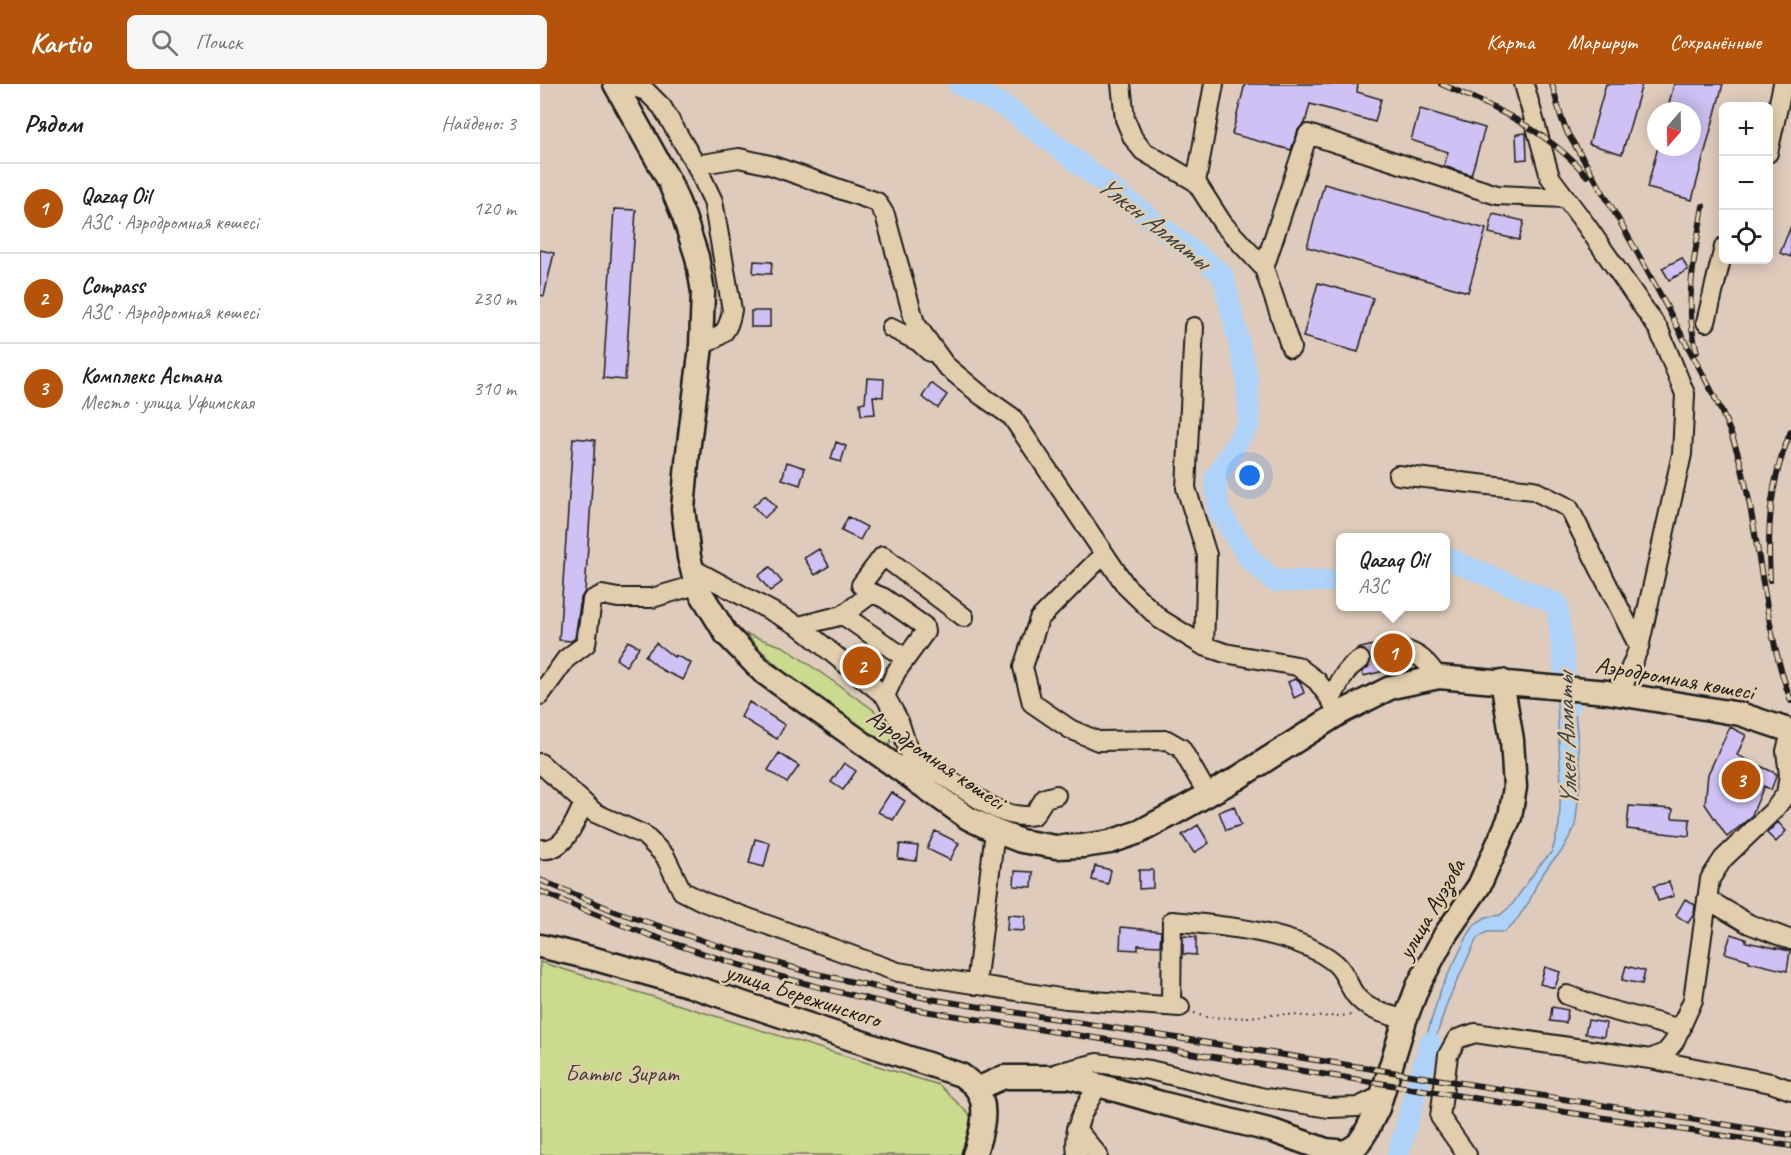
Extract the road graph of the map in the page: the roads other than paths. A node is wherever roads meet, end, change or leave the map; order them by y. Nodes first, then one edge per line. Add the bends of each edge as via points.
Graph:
1 (1121, 84) edge
2 (1214, 84) edge
3 (1524, 84) edge
4 (1783, 84) edge
5 (616, 86) edge
6 (1773, 130) edge
7 (696, 165) junction
8 (1196, 182) junction
9 (1564, 198) junction
10 (1720, 264) edge
11 (1264, 268) junction
12 (1706, 322) dead end
13 (1194, 327) dead end
14 (891, 328) dead end
15 (701, 346) junction
16 (1291, 348) dead end
17 (945, 365) junction
18 (1398, 475) dead end
19 (1104, 554) junction
20 (693, 576) junction
21 (861, 585) dead end
22 (843, 615) junction
23 (964, 617) dead end
24 (799, 626) junction
25 (1204, 646) junction
26 (1639, 647) junction
27 (1401, 649) tunnel mouth
28 (905, 658) junction
29 (1360, 660) tunnel mouth
30 (1438, 678) junction
31 (1502, 681) junction
32 (1613, 693) junction
33 (540, 695) edge
34 (885, 696) junction
35 (1334, 707) junction
36 (1791, 732) edge
37 (913, 761) junction
38 (540, 763) edge
39 (919, 784) junction
40 (1056, 795) dead end
41 (1208, 795) junction
42 (1788, 798) edge
43 (584, 803) junction
44 (995, 831) junction
45 (540, 849) edge
46 (1707, 899) junction
47 (1791, 940) edge
48 (540, 946) edge
49 (976, 985) junction
50 (1567, 995) dead end
51 (1405, 1020) junction
52 (1681, 1029) junction
53 (1650, 1059) junction
54 (1042, 1076) junction
55 (1099, 1084) junction
56 (977, 1089) junction
57 (1791, 1090) edge
58 (1383, 1095) junction
59 (1076, 1129) junction
60 (1346, 1154) edge
61 (974, 1155) edge
62 (1077, 1155) edge
63 (1098, 1155) edge
64 (1467, 1155) edge

1 - 8 street via 1125,119 1133,138 1143,151
2 - 8 street
3 - 9 street via 1550,177
4 - 6 street
5 - 7 street via 646,91 662,107
5 - 15 main road, Аэродромная көшесі via 684,217 703,292
7 - 15 street via 713,201 732,310 725,331
7 - 17 street via 739,158 877,202 885,215 915,323
8 - 11 street via 1223,224
9 - 11 street via 1497,195 1308,134
9 - 26 street via 1659,330 1685,394 1682,454
10 - 12 street
11 - 16 street
13 - 25 street via 1186,488 1207,555
14 - 17 street via 919,342
15 - 20 main road, Аэродромная көшесі via 683,509
17 - 19 street via 1012,417
18 - 26 street via 1533,490 1569,508
19 - 25 street via 1126,586 1160,619
19 - 41 street via 1039,619 1023,667 1032,703 1070,729 1098,741 1167,740 1181,748
20 - 24 street
20 - 33 street via 652,597 602,595 592,600 586,644 566,659
20 - 39 main road, Аэродромная көшесі via 726,634 763,672
21 - 23 street via 883,556
22 - 24 street
22 - 28 street
22 - 28 street via 872,593 884,598 924,626 925,632
24 - 34 street
25 - 35 street via 1297,666 1317,681
26 - 32 street
27 - 30 street via 1423,658
28 - 34 street
29 - 35 street via 1343,675
30 - 31 main road, Аэродромная көшесі
30 - 35 main road, Аэродромная көшесі via 1392,687
31 - 32 main road, Аэродромная көшесі
31 - 51 main road, улица Ауэзова via 1515,787 1510,817 1479,886 1445,935
32 - 36 main road, Аэродромная көшесі via 1740,714
34 - 37 street
35 - 41 main road, Аэродромная көшесі via 1311,733
36 - 42 street via 1786,751
37 - 39 street
37 - 40 street via 934,769 984,802 1023,818 1034,814 1045,798
38 - 43 street
39 - 44 main road, Аэродромная көшесі via 968,818
41 - 44 main road, Аэродромная көшесі via 1139,832 1110,842 1056,847 1021,841
42 - 46 street via 1723,859 1710,879
43 - 45 street via 564,841 547,850
43 - 49 street via 595,813 645,836 665,856 682,891 689,896 898,972
44 - 49 street
46 - 47 street via 1749,924
46 - 52 street via 1693,1000
48 - 56 main road, улица Бережинского via 688,985 961,1074
49 - 51 street via 1066,999 1176,1006 1172,921 1240,928 1293,942 1337,965 1356,996 1368,1007
50 - 52 street
51 - 58 main road, улица Ауэзова
52 - 53 street via 1666,1052
53 - 57 street
53 - 64 street via 1475,1033 1457,1039 1448,1055 1440,1117
54 - 55 main road
54 - 56 main road via 1004,1077
54 - 58 street via 1097,1063 1150,1070 1260,1097 1329,1108 1358,1107
55 - 59 street
55 - 60 main road
56 - 61 main road via 983,1121
58 - 60 main road, улица Ауэзова via 1366,1132
59 - 62 street
59 - 63 street

